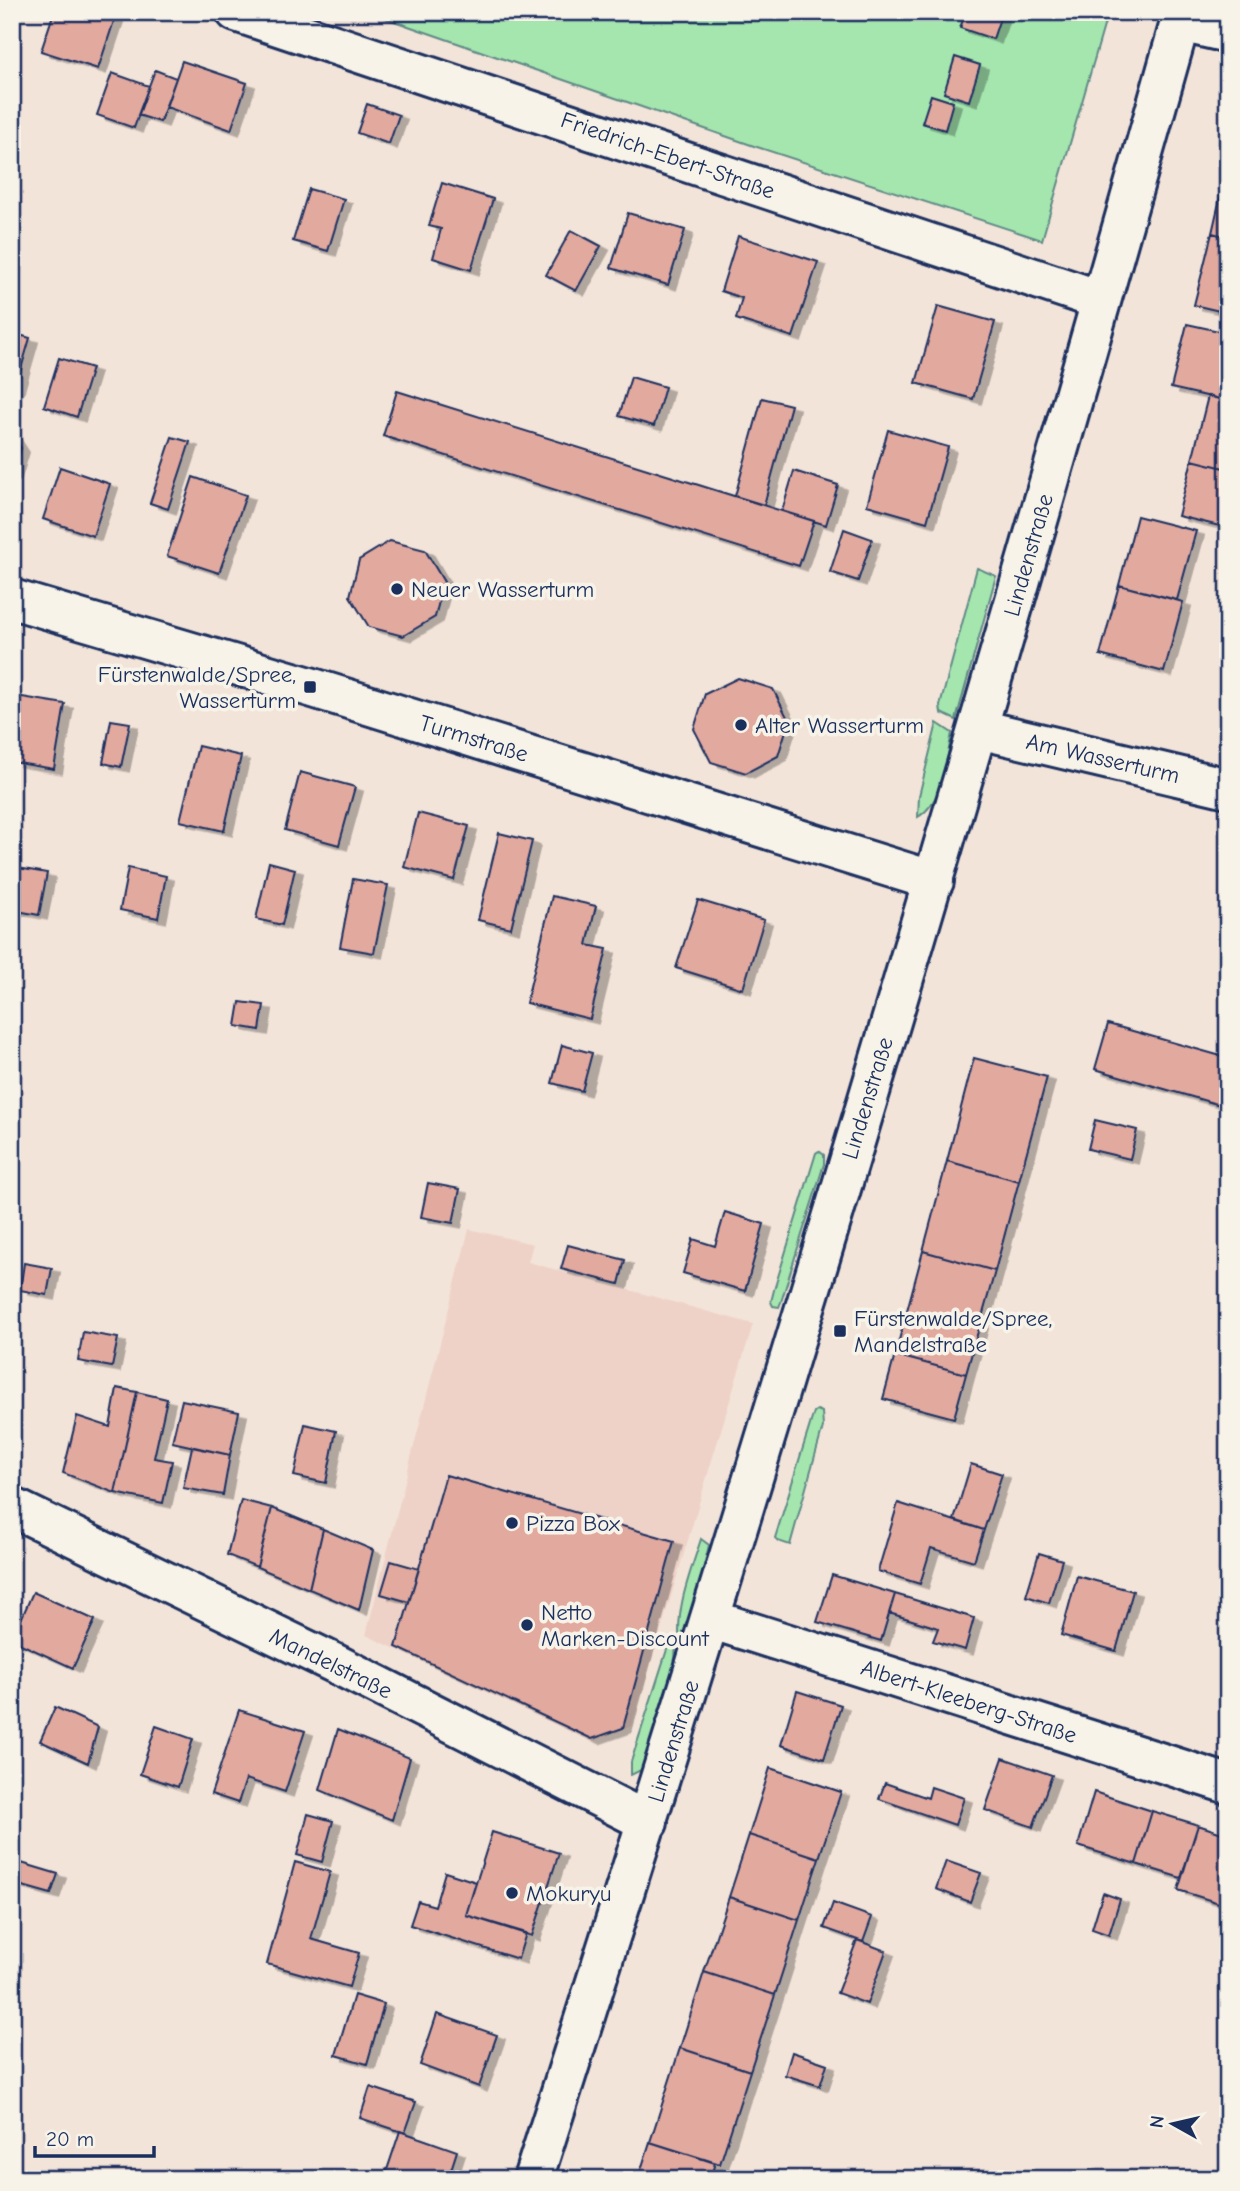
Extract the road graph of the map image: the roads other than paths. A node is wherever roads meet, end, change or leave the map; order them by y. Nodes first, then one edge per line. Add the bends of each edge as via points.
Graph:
1 (236, 12) edge
2 (1181, 17) edge
3 (1228, 33) edge
4 (1100, 300) junction
5 (12, 599) edge
6 (979, 729) junction
7 (1228, 788) edge
8 (934, 881) junction
9 (12, 1507) edge
10 (710, 1619) junction
11 (1228, 1784) edge
12 (648, 1822) junction
13 (533, 2179) edge

1 - 4 street, Friedrich-Ebert-Straße
2 - 3 street
2 - 4 street, Lindenstraße
4 - 6 street, Lindenstraße
5 - 8 street, Turmstraße
6 - 7 street, Am Wasserturm
6 - 8 street, Lindenstraße
8 - 10 street, Lindenstraße
9 - 12 street, Mandelstraße
10 - 11 street, Albert-Kleeberg-Straße
10 - 12 street, Lindenstraße
12 - 13 street, Lindenstraße

